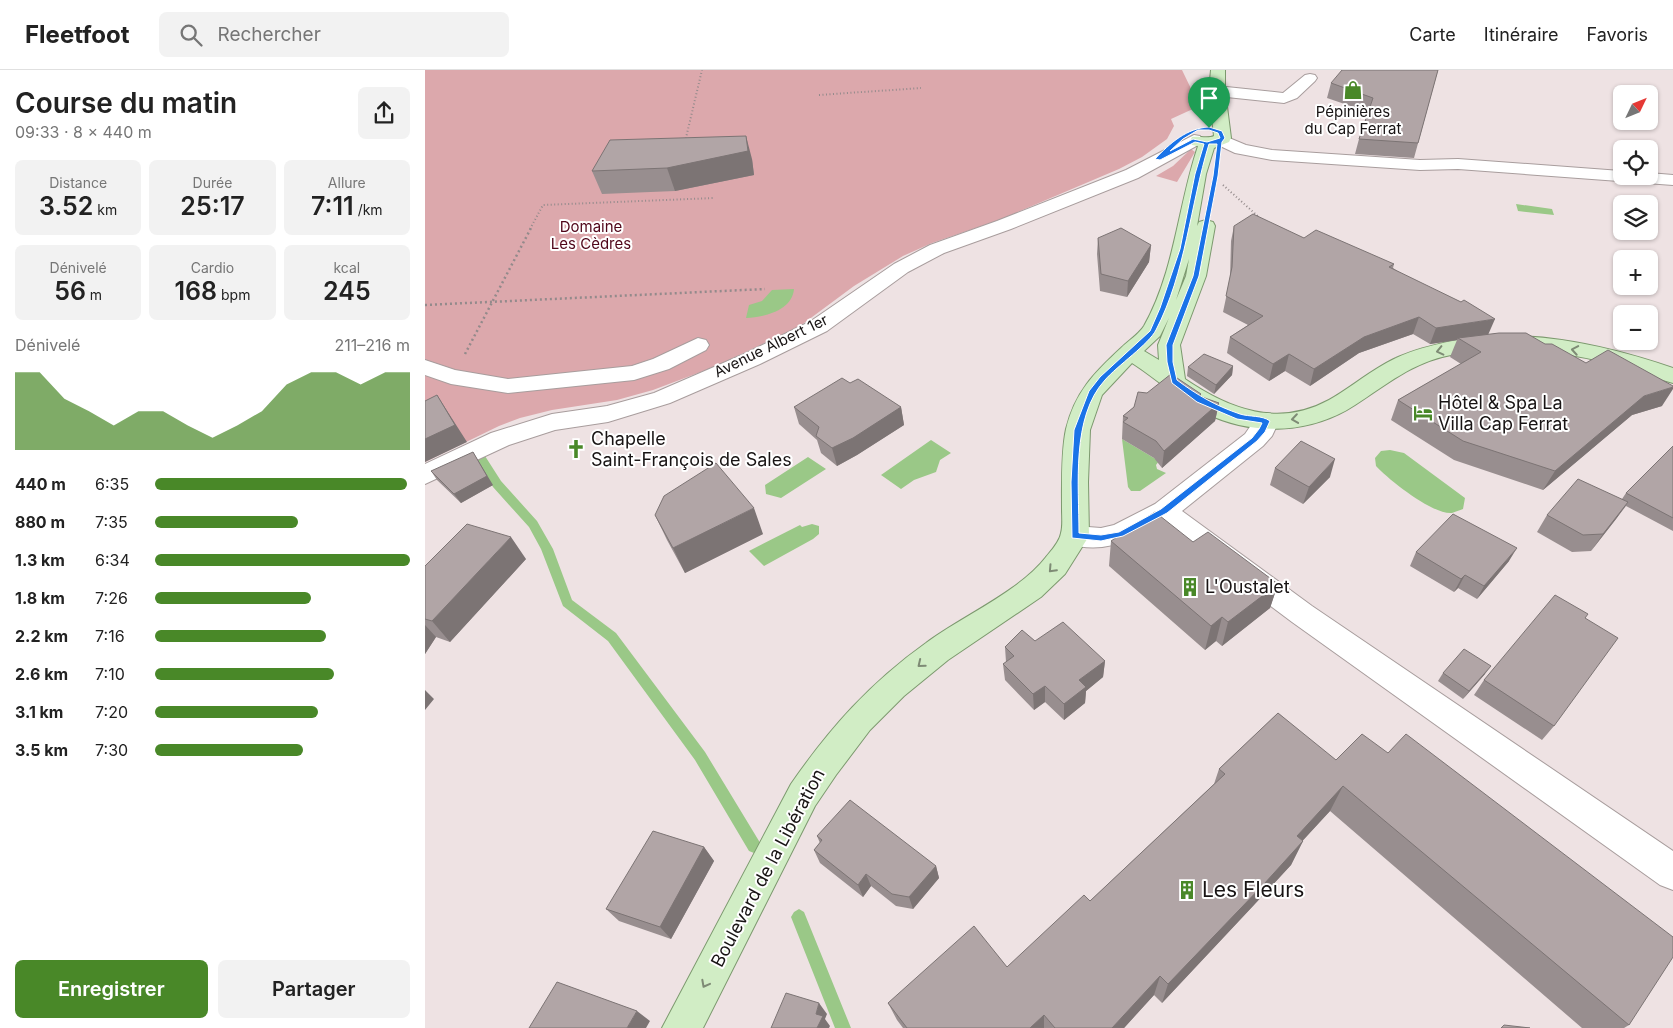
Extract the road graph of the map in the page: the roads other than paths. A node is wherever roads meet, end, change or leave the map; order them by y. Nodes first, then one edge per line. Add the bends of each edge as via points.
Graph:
1 (1218, 70) edge
2 (1309, 78) dead end
3 (1217, 91) junction
4 (1206, 133) junction
5 (1673, 180) edge
6 (1175, 273) junction
7 (1196, 276) junction
8 (698, 345) dead end
9 (1130, 354) junction
10 (425, 367) edge
11 (1673, 376) edge
12 (1174, 381) junction
13 (1267, 421) junction
14 (425, 475) edge
15 (1164, 511) junction
16 (1075, 536) junction
17 (1673, 872) edge
18 (682, 1028) edge

1 - 3 main road
2 - 3 street via 1293,95 1284,98
3 - 4 main road
3 - 4 main road
4 - 5 street via 1241,149 1272,155 1420,165 1458,164
4 - 6 main road via 1183,249
4 - 7 main road via 1215,176
4 - 14 street, Avenue Albert 1er via 1132,174 937,249 901,268 819,326 662,398 608,414 552,422 500,439
6 - 7 main road
6 - 9 main road via 1153,331
7 - 12 main road via 1169,345
8 - 10 street via 661,364 634,373 509,386 451,377
9 - 12 main road
9 - 16 main road via 1091,393 1077,430
11 -> 13 main road via 1576,350 1475,345 1418,357 1395,366 1336,406 1318,414 1294,420
12 - 13 main road via 1215,408 1240,417
13 - 15 street via 1254,440
15 - 16 street via 1121,534 1101,538
15 - 17 street via 1302,614
16 -> 18 main road, Boulevard de la Libération via 1055,566 1031,588 937,651 893,687 859,720 830,756 803,795

